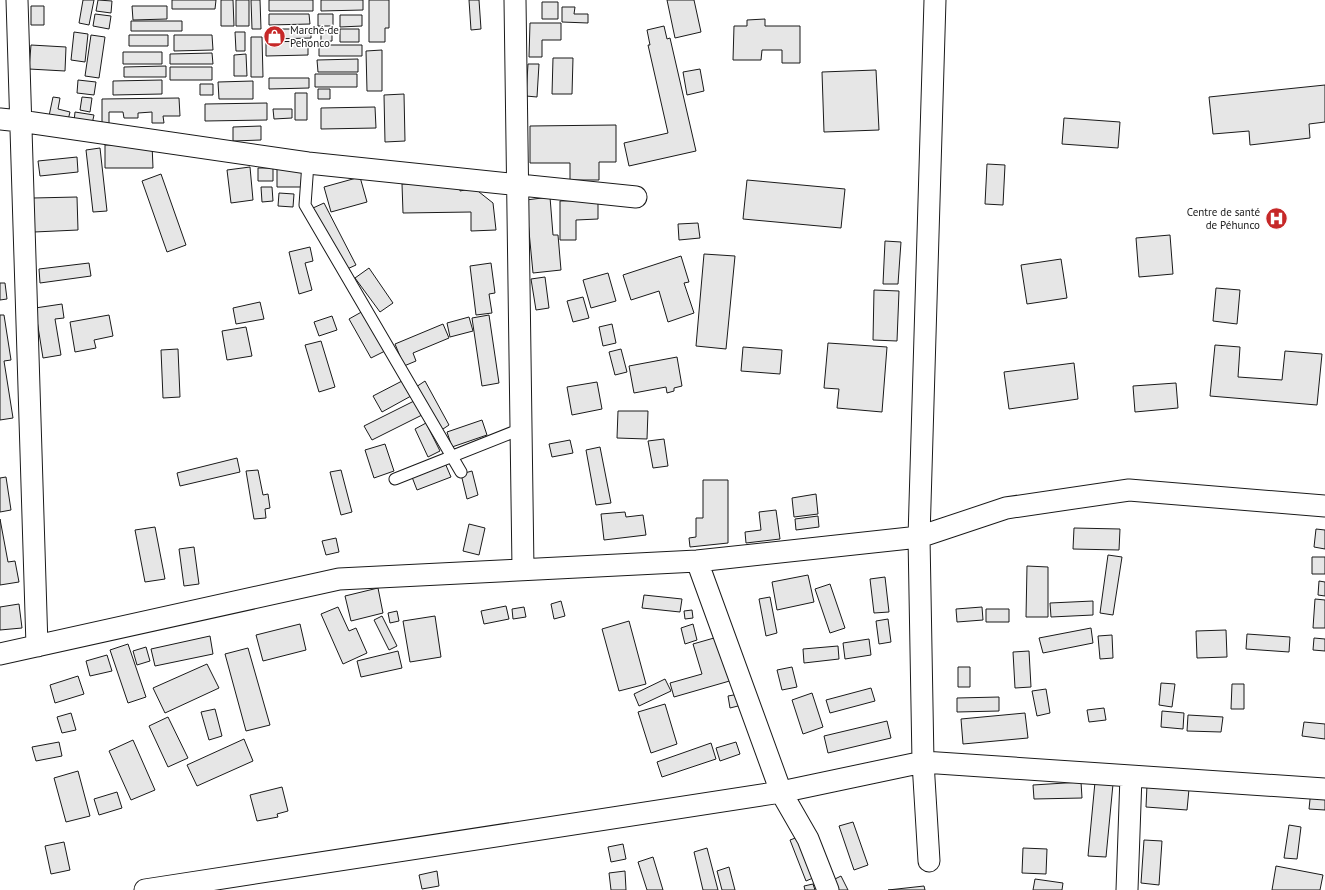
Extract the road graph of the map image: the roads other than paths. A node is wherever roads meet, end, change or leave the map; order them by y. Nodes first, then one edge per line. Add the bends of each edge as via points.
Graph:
1 (17, 0) edge
2 (515, 0) edge
3 (935, 0) edge
4 (0, 119) edge
5 (20, 121) junction
6 (308, 163) junction
7 (518, 185) junction
8 (636, 197) dead end
9 (521, 429) junction
10 (452, 456) junction
11 (461, 472) dead end
12 (395, 479) dead end
13 (1325, 506) edge
14 (919, 537) junction
15 (697, 561) junction
16 (523, 569) junction
17 (37, 646) junction
18 (0, 654) edge
19 (923, 762) junction
20 (1131, 776) junction
21 (1325, 789) edge
22 (781, 792) junction
23 (929, 862) dead end
24 (145, 890) edge
25 (828, 890) edge
26 (1128, 890) edge

1 - 5 street
2 - 7 street
3 - 14 street
4 - 5 street
5 - 6 street
5 - 17 street
6 - 7 street
6 - 10 lane via 305,205
7 - 8 street
7 - 9 street
9 - 10 lane
9 - 16 street
10 - 11 lane
10 - 12 lane
13 - 14 street via 1129,490 1006,508
14 - 15 street
14 - 19 street
15 - 16 street
15 - 22 street
16 - 17 street via 338,579
17 - 18 street
19 - 20 street
19 - 22 street
19 - 23 street
20 - 21 street
20 - 26 street
22 - 24 street
22 - 25 street via 808,839

